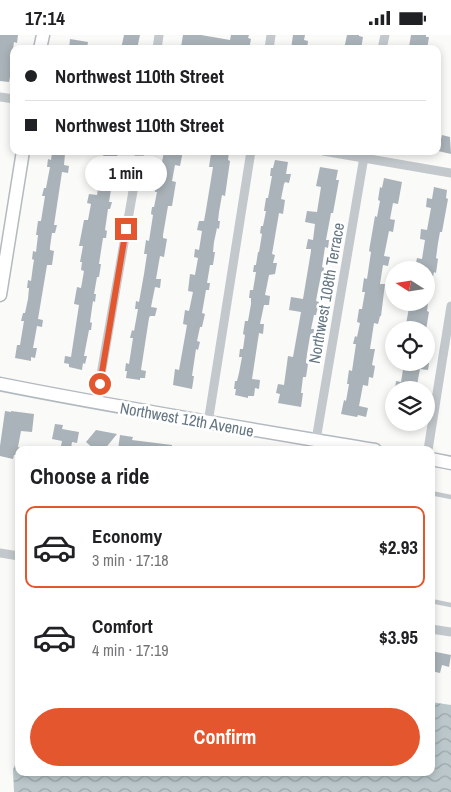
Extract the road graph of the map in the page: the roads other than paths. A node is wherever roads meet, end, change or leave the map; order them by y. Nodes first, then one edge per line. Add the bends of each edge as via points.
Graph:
1 (22, 155) edge
2 (139, 155) edge
3 (250, 155) edge
4 (364, 155) edge
5 (451, 173) edge
6 (0, 295) edge
7 (451, 306) edge
8 (0, 384) edge
9 (96, 403) junction
10 (208, 423) junction
11 (315, 443) junction
12 (341, 446) edge
13 (429, 446) edge
14 (435, 460) edge
15 (451, 463) edge
16 (435, 494) edge
17 (451, 497) edge
18 (0, 553) edge
19 (15, 555) edge
20 (435, 602) edge
21 (451, 605) edge
22 (435, 630) edge
23 (451, 633) edge

1 - 6 street
2 - 9 street
3 - 10 street
4 - 5 street
4 - 11 street, Northwest 108th Terrace
7 - 13 street
8 - 9 street, Northwest 12th Avenue
9 - 10 street, Northwest 12th Avenue
10 - 11 street, Northwest 12th Avenue
11 - 12 street, Northwest 12th Avenue
14 - 15 street
16 - 17 lane
18 - 19 street
20 - 21 lane
22 - 23 street

